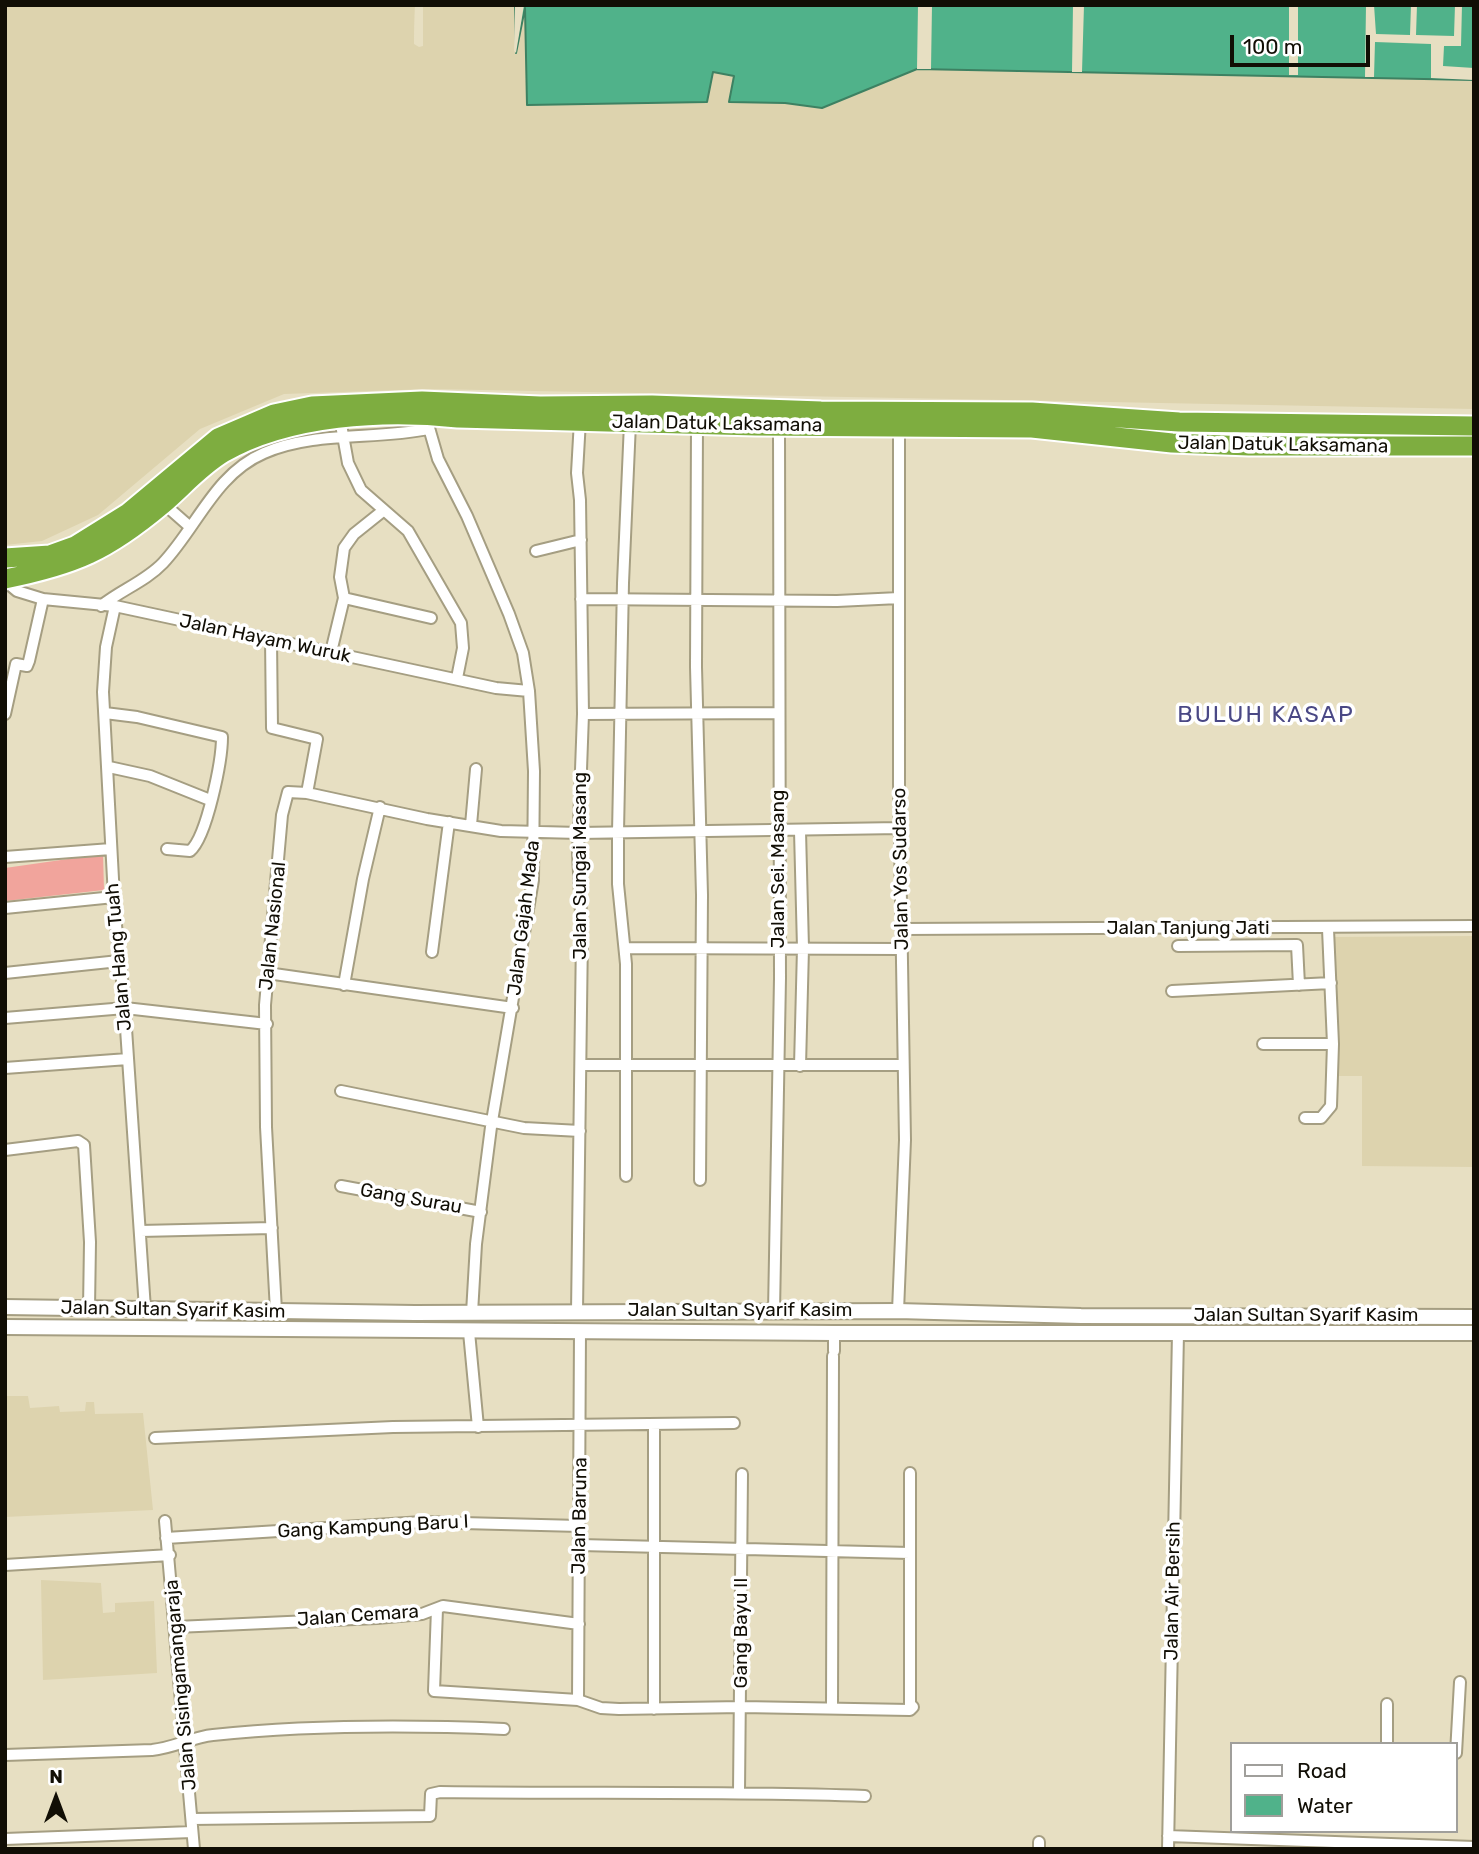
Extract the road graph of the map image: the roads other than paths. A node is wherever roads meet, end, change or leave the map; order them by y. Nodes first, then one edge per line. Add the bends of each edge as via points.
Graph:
1 (370, 410) junction
2 (652, 413) junction
3 (580, 420) junction
4 (1032, 420) junction
5 (427, 421) junction
6 (630, 423) junction
7 (697, 424) junction
8 (779, 426) junction
9 (1474, 426) edge
10 (900, 428) junction
11 (342, 429) junction
12 (315, 431) junction
13 (1474, 446) edge
14 (164, 503) junction
15 (384, 510) junction
16 (189, 526) junction
17 (581, 540) junction
18 (536, 551) dead end
19 (5, 558) edge
20 (5, 580) edge
21 (344, 598) junction
22 (899, 598) junction
23 (43, 599) junction
24 (581, 599) junction
25 (624, 600) junction
26 (697, 600) junction
27 (780, 601) junction
28 (101, 606) junction
29 (116, 606) junction
30 (431, 618) dead end
31 (271, 639) junction
32 (331, 652) junction
33 (457, 678) junction
34 (529, 691) junction
35 (105, 713) junction
36 (779, 713) junction
37 (5, 714) edge
38 (583, 714) junction
39 (697, 714) junction
40 (620, 715) junction
41 (108, 767) junction
42 (477, 768) dead end
43 (307, 793) junction
44 (210, 800) junction
45 (380, 807) junction
46 (449, 822) junction
47 (471, 825) junction
48 (900, 828) junction
49 (778, 831) junction
50 (800, 831) junction
51 (534, 832) junction
52 (618, 832) junction
53 (702, 832) junction
54 (579, 834) junction
55 (111, 849) junction
56 (167, 849) dead end
57 (5, 857) edge
58 (114, 897) junction
59 (780, 905) junction
60 (803, 905) junction
61 (5, 908) edge
62 (1474, 926) edge
63 (903, 929) junction
64 (1328, 929) junction
65 (1178, 946) dead end
66 (625, 948) junction
67 (701, 948) junction
68 (779, 948) junction
69 (803, 948) junction
70 (902, 948) junction
71 (432, 952) dead end
72 (119, 961) junction
73 (5, 973) edge
74 (267, 974) junction
75 (780, 978) junction
76 (802, 978) junction
77 (1331, 983) junction
78 (344, 985) junction
79 (1299, 985) junction
80 (1172, 991) dead end
81 (125, 1008) junction
82 (513, 1008) junction
83 (5, 1018) edge
84 (267, 1024) junction
85 (1263, 1044) dead end
86 (1333, 1044) junction
87 (128, 1059) junction
88 (581, 1065) junction
89 (626, 1065) junction
90 (903, 1065) junction
91 (701, 1066) junction
92 (778, 1066) junction
93 (800, 1066) junction
94 (5, 1068) edge
95 (341, 1091) dead end
96 (1305, 1118) dead end
97 (492, 1119) junction
98 (580, 1131) junction
99 (5, 1150) edge
100 (626, 1175) dead end
101 (700, 1180) dead end
102 (341, 1186) dead end
103 (481, 1212) junction
104 (272, 1228) junction
105 (140, 1231) junction
106 (5, 1307) edge
107 (89, 1308) junction
108 (145, 1309) junction
109 (276, 1311) junction
110 (898, 1311) junction
111 (577, 1312) junction
112 (774, 1312) junction
113 (472, 1313) junction
114 (1293, 1316) junction
115 (1474, 1317) edge
116 (5, 1327) edge
117 (580, 1331) junction
118 (469, 1332) junction
119 (834, 1333) junction
120 (1178, 1333) junction
121 (1293, 1333) junction
122 (1474, 1333) edge
123 (734, 1423) dead end
124 (581, 1425) junction
125 (654, 1426) junction
126 (478, 1427) junction
127 (155, 1438) dead end
128 (910, 1473) dead end
129 (742, 1474) dead end
130 (165, 1521) dead end
131 (580, 1526) junction
132 (166, 1538) junction
133 (580, 1545) junction
134 (655, 1546) junction
135 (742, 1548) junction
136 (831, 1550) junction
137 (910, 1553) junction
138 (170, 1555) junction
139 (5, 1565) edge
140 (437, 1609) junction
141 (579, 1624) junction
142 (177, 1627) junction
143 (1460, 1682) dead end
144 (579, 1700) junction
145 (1387, 1704) dead end
146 (741, 1707) junction
147 (832, 1707) junction
148 (654, 1709) junction
149 (503, 1729) dead end
150 (1387, 1742) edge
151 (1457, 1742) edge
152 (187, 1743) junction
153 (5, 1755) edge
154 (739, 1791) junction
155 (865, 1796) dead end
156 (191, 1819) junction
157 (192, 1832) junction
158 (1168, 1836) junction
159 (1389, 1837) edge
160 (5, 1839) edge
161 (1324, 1844) edge
162 (1423, 1847) edge
163 (1474, 1847) edge
164 (194, 1849) edge
165 (1168, 1849) edge

1 - 2 highway, Jalan Datuk Laksamana
1 - 5 highway, Jalan Datuk Laksamana
1 - 11 highway, Jalan Datuk Laksamana
1 - 19 highway, Jalan Datuk Laksamana via 312,405 249,422 188,460 104,531 50,555
2 - 4 highway, Jalan Datuk Laksamana via 821,411
2 - 6 highway, Jalan Datuk Laksamana
2 - 7 highway, Jalan Datuk Laksamana
3 - 5 highway, Jalan Datuk Laksamana
3 - 6 highway, Jalan Datuk Laksamana
3 - 17 street, Jalan Sungai Masang
4 - 9 highway, Jalan Datuk Laksamana
4 - 10 highway, Jalan Datuk Laksamana
4 - 13 highway, Jalan Datuk Laksamana via 1193,444
5 - 11 street
5 - 34 street, Jalan Gajah Mada via 438,459 509,614 523,653
6 - 25 street
7 - 8 highway, Jalan Datuk Laksamana
7 - 26 street
8 - 10 highway, Jalan Datuk Laksamana
8 - 27 street, Jalan Sei. Masang
10 - 22 street, Jalan Yos Sudarso
11 - 12 highway, Jalan Datuk Laksamana
11 - 15 street via 355,481
12 - 14 highway, Jalan Datuk Laksamana via 269,432 224,453
12 - 16 street via 246,463
14 - 16 street
14 - 20 highway, Jalan Datuk Laksamana via 89,557
15 - 21 street via 344,548 340,577
15 - 33 street via 408,531 461,623 463,648
16 - 28 street via 162,564
17 - 18 street
17 - 24 street, Jalan Sungai Masang
20 - 23 street, Jalan Hayam Wuruk via 17,591
21 - 30 street
21 - 32 street
22 - 27 street
22 - 48 street, Jalan Yos Sudarso
23 - 28 street, Jalan Hayam Wuruk
23 - 37 street via 29,661 27,666 16,664
24 - 25 street
24 - 38 street, Jalan Sungai Masang
25 - 26 street
25 - 40 street
26 - 27 street
26 - 39 street
27 - 36 street, Jalan Sei. Masang
28 - 29 street, Jalan Hayam Wuruk
29 - 31 street, Jalan Hayam Wuruk
29 - 35 street, Jalan Hang Tuah via 105,659
31 - 32 street, Jalan Hayam Wuruk
31 - 43 street via 272,728 317,739
32 - 33 street, Jalan Hayam Wuruk
33 - 34 street, Jalan Hayam Wuruk
34 - 51 street, Jalan Gajah Mada
35 - 41 street, Jalan Hang Tuah
35 - 44 street via 221,735
36 - 39 street
36 - 49 street, Jalan Sei. Masang
38 - 40 street
38 - 54 street, Jalan Sungai Masang
39 - 40 street
39 - 53 street
40 - 52 street
41 - 44 street via 150,776
41 - 55 street, Jalan Hang Tuah
42 - 47 street
43 - 45 street
43 - 74 street, Jalan Nasional via 288,792 284,802
44 - 56 street via 193,849
45 - 46 street
45 - 78 street
46 - 47 street
46 - 71 street
47 - 51 street
48 - 50 street
48 - 63 street, Jalan Yos Sudarso
49 - 50 street
49 - 53 street
49 - 59 street, Jalan Sei. Masang
50 - 60 street
51 - 54 street
51 - 82 street, Jalan Gajah Mada via 533,880
52 - 53 street
52 - 54 street
52 - 66 street
53 - 67 street
54 - 88 street, Jalan Sungai Masang
55 - 57 street
55 - 58 street, Jalan Hang Tuah
58 - 61 street
58 - 72 street, Jalan Hang Tuah
59 - 60 street
59 - 68 street, Jalan Sei. Masang
60 - 69 street
62 - 64 street, Jalan Tanjung Jati
63 - 64 street, Jalan Tanjung Jati
63 - 70 street, Jalan Yos Sudarso
64 - 77 street
65 - 79 street via 1297,945
66 - 67 street
66 - 89 street
67 - 68 street
67 - 91 street
68 - 69 street
68 - 75 street, Jalan Sei. Masang
69 - 70 street
69 - 76 street
70 - 90 street, Jalan Yos Sudarso
72 - 73 street
72 - 81 street, Jalan Hang Tuah
74 - 78 street
74 - 84 street, Jalan Nasional
75 - 76 street
75 - 92 street, Jalan Sei. Masang
76 - 93 street
77 - 79 street
77 - 86 street
78 - 82 street
79 - 80 street
81 - 83 street
81 - 84 street
81 - 87 street, Jalan Hang Tuah
82 - 97 street, Jalan Gajah Mada
84 - 104 street, Jalan Nasional via 266,1127
85 - 86 street
86 - 96 street via 1331,1106 1321,1118
87 - 94 street
87 - 105 street, Jalan Hang Tuah
88 - 89 street
88 - 98 street, Jalan Sungai Masang
89 - 91 street
89 - 100 street
90 - 93 street
90 - 110 street, Jalan Yos Sudarso via 905,1140
91 - 92 street
91 - 101 street
92 - 93 street
92 - 112 street, Jalan Sei. Masang
95 - 97 street
97 - 98 street via 524,1128
97 - 103 street, Jalan Gajah Mada
98 - 111 street, Jalan Sungai Masang
99 - 107 street via 82,1142 90,1242
102 - 103 street, Gang Surau
103 - 113 street, Jalan Gajah Mada
104 - 105 street
104 - 109 street, Jalan Nasional
105 - 108 street, Jalan Hang Tuah
106 - 107 street, Jalan Sultan Syarif Kasim
107 - 108 street, Jalan Sultan Syarif Kasim
108 - 109 street, Jalan Sultan Syarif Kasim
109 - 113 street, Jalan Sultan Syarif Kasim
110 - 112 street, Jalan Sultan Syarif Kasim
110 - 114 street, Jalan Sultan Syarif Kasim
111 - 112 street, Jalan Sultan Syarif Kasim
111 - 113 street, Jalan Sultan Syarif Kasim
114 - 115 street, Jalan Sultan Syarif Kasim
114 - 121 street
116 - 118 street, Jalan Sultan Syarif Kasim
117 - 118 street, Jalan Sultan Syarif Kasim
117 - 119 street, Jalan Sultan Syarif Kasim
117 - 124 street, Jalan Baruna
118 - 126 street
119 - 120 street, Jalan Sultan Syarif Kasim
119 - 136 street
120 - 121 street, Jalan Sultan Syarif Kasim
120 - 158 street, Jalan Air Bersih
121 - 122 street, Jalan Sultan Syarif Kasim
123 - 125 street
124 - 125 street
124 - 126 street
124 - 131 street, Jalan Baruna
125 - 134 street
126 - 127 street
128 - 137 street
129 - 135 street, Gang Bayu II
130 - 132 street, Jalan Sisingamangaraja
131 - 132 street, Gang Kampung Baru I via 424,1522
131 - 133 street, Jalan Baruna
132 - 138 street, Jalan Sisingamangaraja
133 - 134 street
133 - 141 street, Jalan Baruna
134 - 135 street
134 - 148 street
135 - 136 street
135 - 146 street, Gang Bayu II
136 - 137 street
136 - 147 street
137 - 147 street via 909,1704 913,1707
138 - 139 street
138 - 142 street, Jalan Sisingamangaraja
140 - 141 street, Jalan Cemara via 443,1606
140 - 142 street, Jalan Cemara via 377,1618
140 - 144 street via 434,1691
141 - 144 street, Jalan Baruna
142 - 152 street, Jalan Sisingamangaraja
143 - 151 street
144 - 148 street via 601,1708
145 - 150 street
146 - 147 street
146 - 148 street
146 - 154 street, Gang Bayu II
149 - 152 street via 412,1726 284,1731 212,1735
152 - 153 street via 152,1750
152 - 156 street, Jalan Sisingamangaraja
154 - 155 street
154 - 156 street via 433,1793 430,1816
156 - 157 street, Jalan Sisingamangaraja
157 - 160 street
157 - 164 street, Jalan Sisingamangaraja
158 - 161 street
158 - 165 street, Jalan Air Bersih
159 - 161 street
159 - 162 street
162 - 163 street

